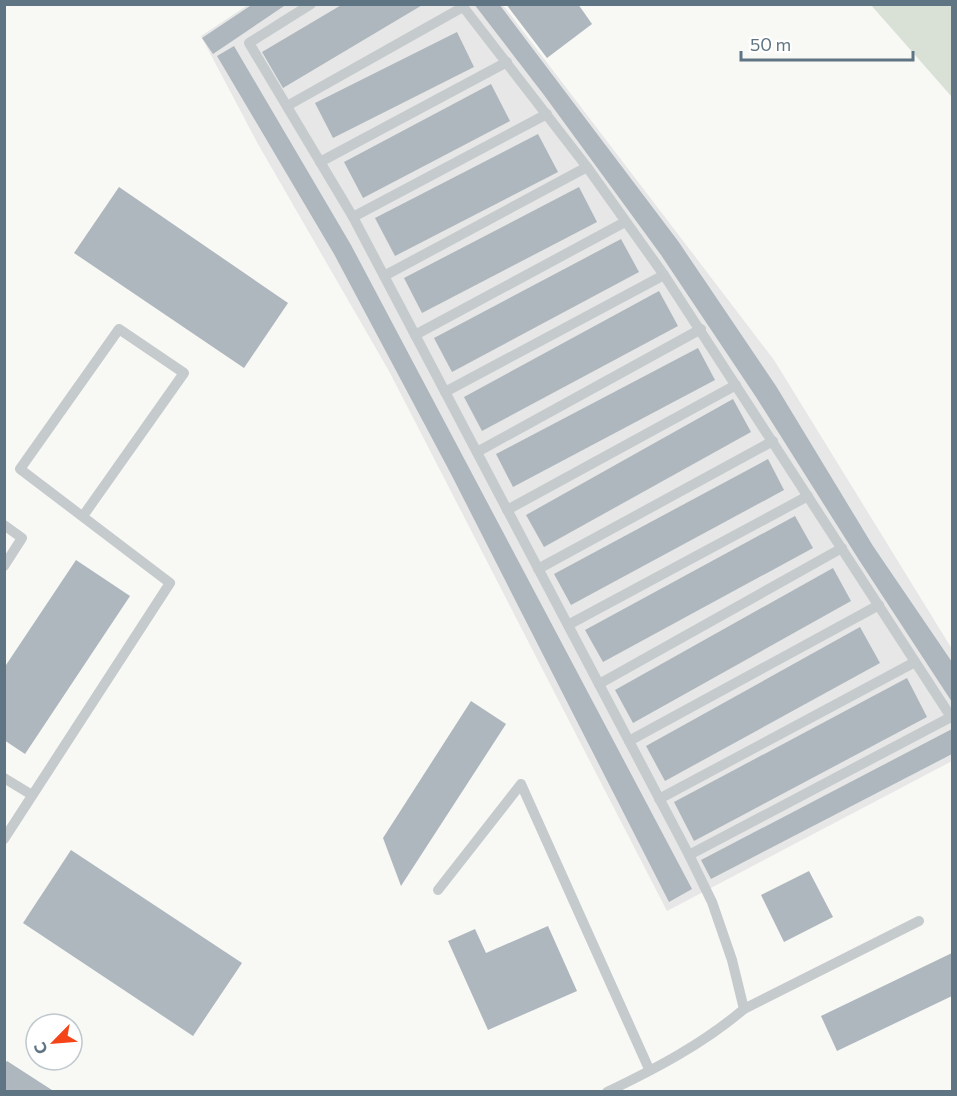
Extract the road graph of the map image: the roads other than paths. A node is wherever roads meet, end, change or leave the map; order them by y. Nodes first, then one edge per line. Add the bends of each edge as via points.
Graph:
1 (311, 4) edge
2 (462, 6) edge
3 (507, 62) junction
4 (287, 106) junction
5 (547, 114) junction
6 (320, 162) junction
7 (587, 167) junction
8 (353, 217) junction
9 (625, 222) junction
10 (664, 275) junction
11 (384, 276) junction
12 (700, 329) junction
13 (415, 335) junction
14 (736, 385) junction
15 (445, 392) junction
16 (773, 441) junction
17 (477, 452) junction
18 (808, 496) junction
19 (507, 510) junction
20 (83, 516) junction
21 (4, 525) edge
22 (842, 548) junction
23 (4, 566) edge
24 (538, 569) junction
25 (879, 605) junction
26 (568, 625) junction
27 (915, 662) junction
28 (599, 684) junction
29 (629, 741) junction
30 (4, 777) edge
31 (32, 795) junction
32 (659, 799) junction
33 (4, 839) edge
34 (689, 855) junction
35 (438, 890) dead end
36 (919, 921) dead end
37 (744, 1009) junction
38 (649, 1070) junction
39 (607, 1092) edge

1 - 4 lane via 249,43
2 - 3 lane
2 - 4 lane
3 - 5 lane
3 - 6 lane
4 - 6 lane
5 - 7 lane
5 - 8 lane
6 - 8 lane
7 - 9 lane
7 - 11 lane
8 - 11 lane
9 - 10 lane
9 - 13 lane
10 - 12 lane
10 - 15 lane
11 - 13 lane
12 - 14 lane
12 - 17 lane
13 - 15 lane
14 - 16 lane
14 - 19 lane
15 - 17 lane
16 - 18 lane
16 - 24 lane
17 - 19 lane
18 - 22 lane
18 - 26 lane
19 - 24 lane
20 - 20 lane via 20,469 119,329 184,373
20 - 31 lane via 170,583
21 - 23 lane via 22,538
22 - 25 lane
22 - 28 lane
24 - 26 lane
25 - 27 lane
25 - 29 lane
26 - 28 lane
27 - 32 lane
27 - 34 lane via 951,717
28 - 29 lane
29 - 32 lane
30 - 31 lane
31 - 33 lane
32 - 34 lane
34 - 37 lane via 712,902
35 - 38 lane via 520,784
36 - 37 lane
37 - 38 lane via 711,1035
38 - 39 lane

